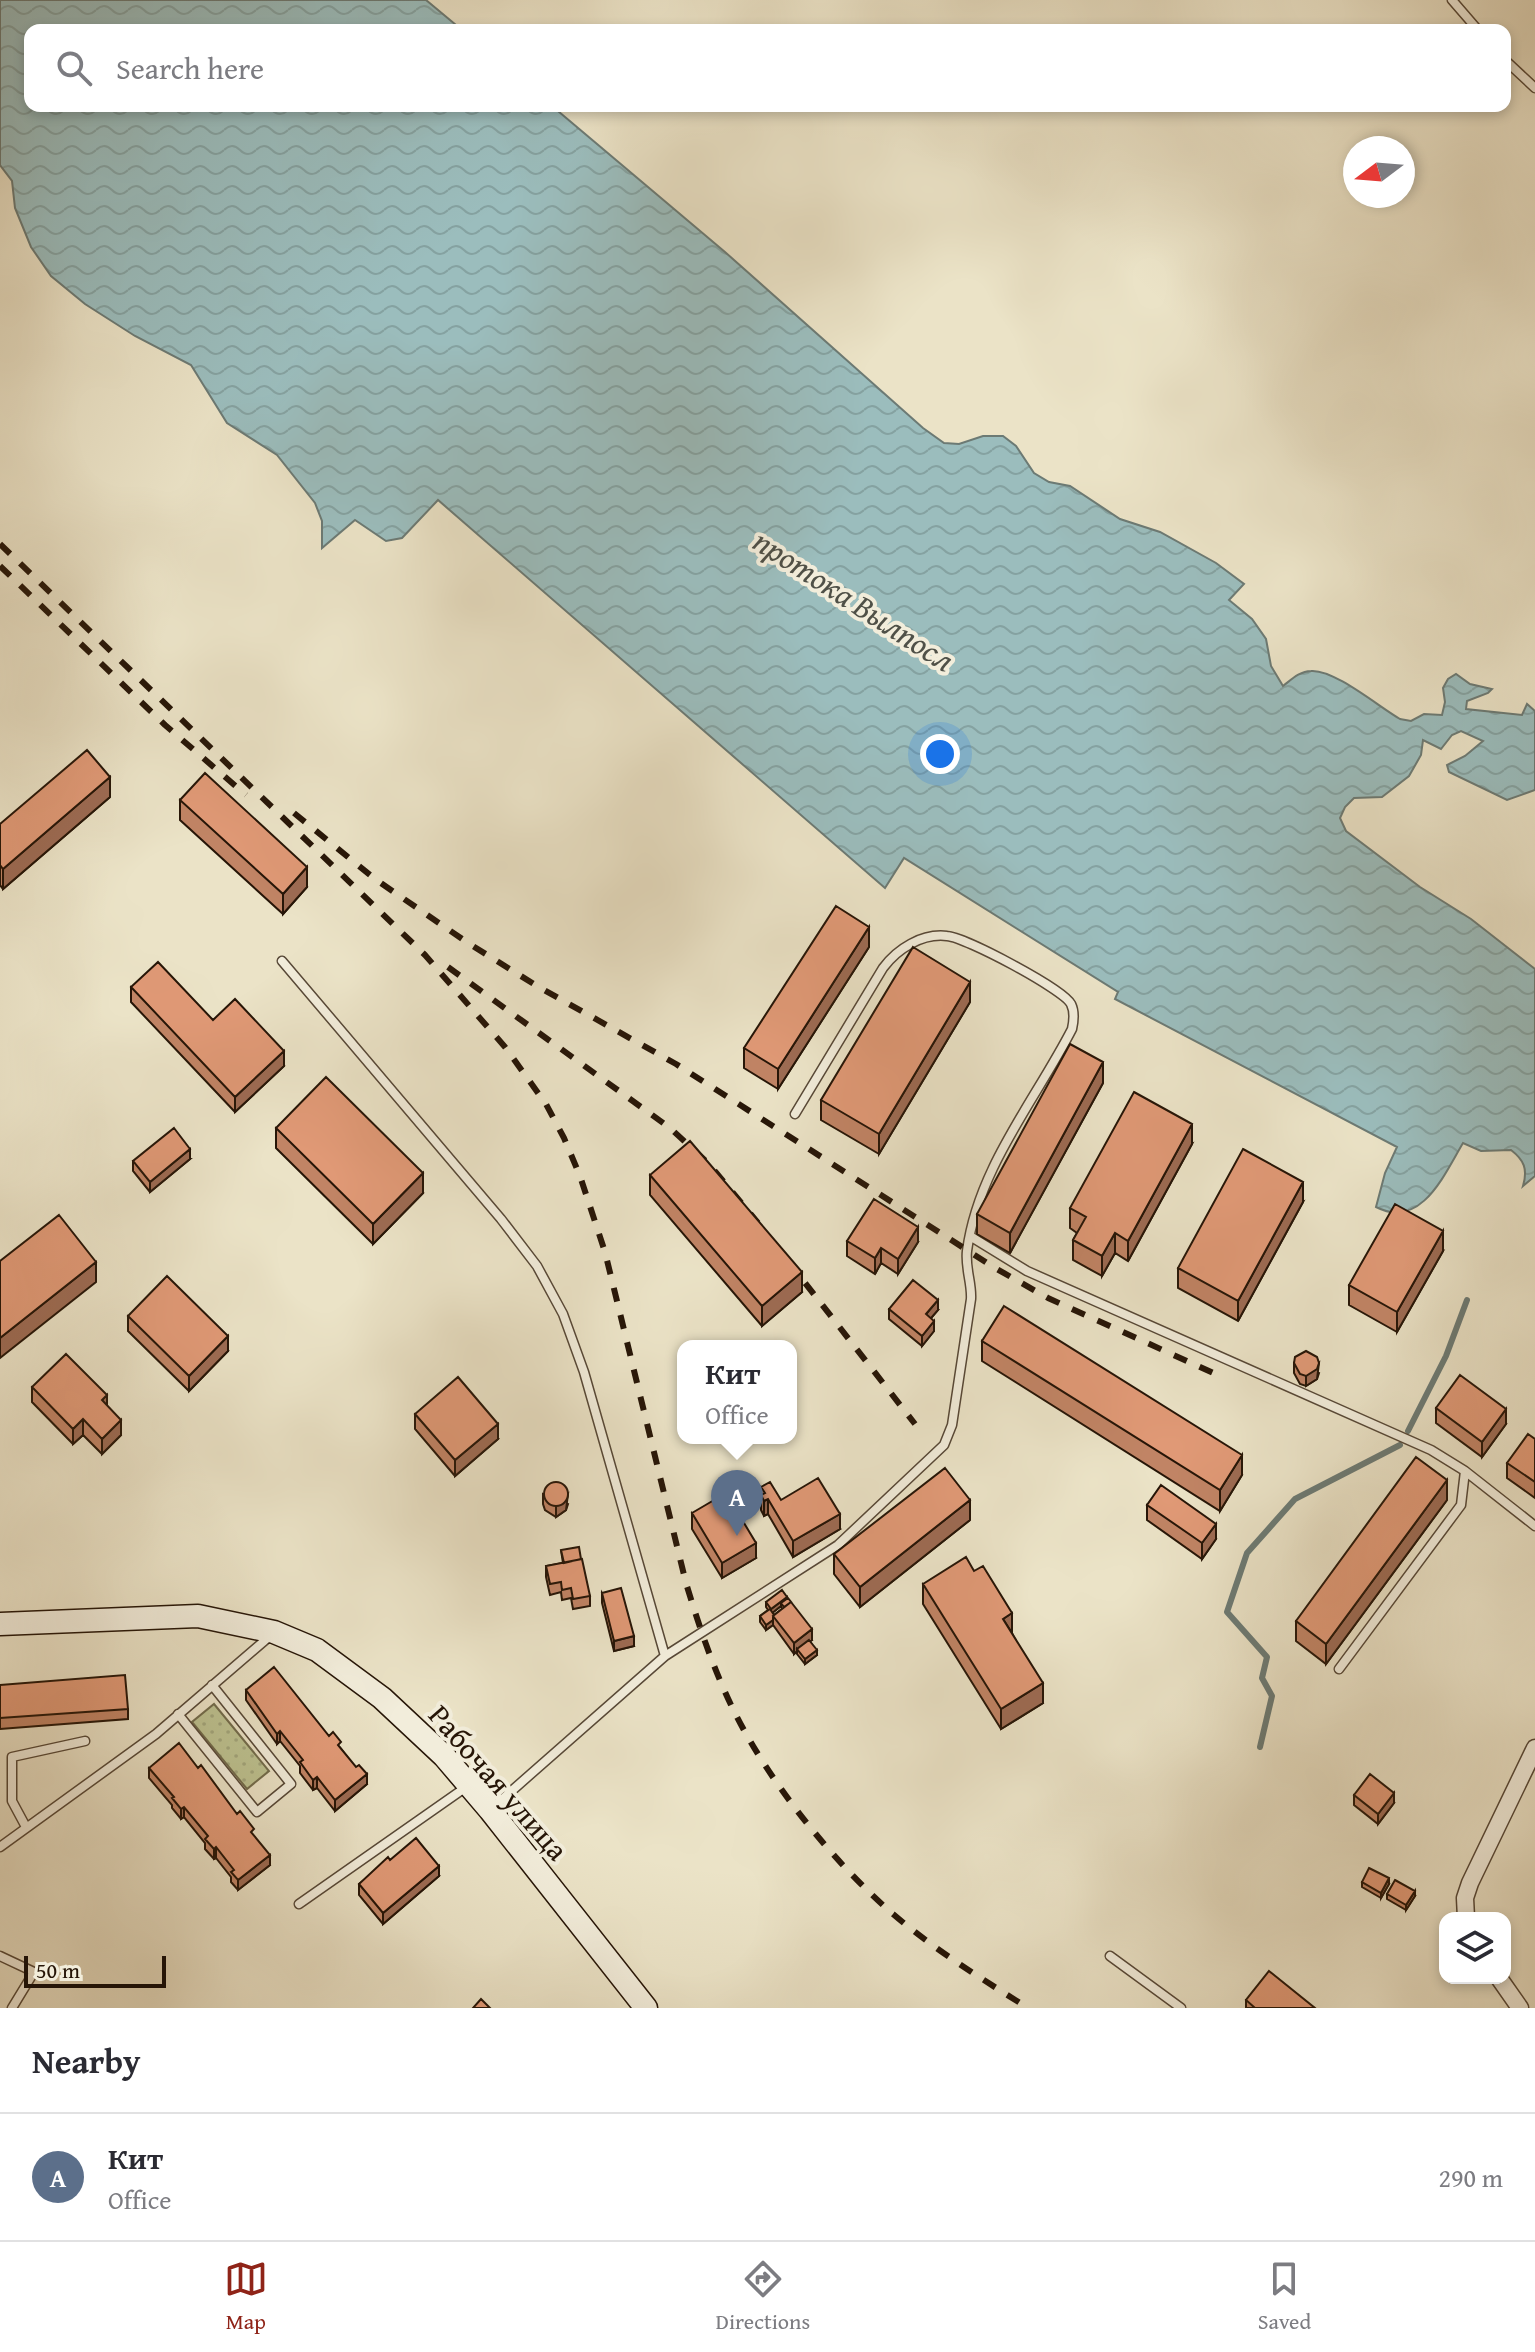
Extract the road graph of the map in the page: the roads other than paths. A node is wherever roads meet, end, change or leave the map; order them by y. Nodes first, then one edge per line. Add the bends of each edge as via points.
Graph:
1 (1452, 0) edge
2 (1473, 24) edge
3 (1511, 66) edge
4 (1535, 88) edge
5 (282, 961) dead end
6 (795, 1114) dead end
7 (970, 1236) junction
8 (1465, 1471) junction
9 (1535, 1526) edge
10 (0, 1624) edge
11 (274, 1632) junction
12 (665, 1656) junction
13 (1339, 1669) dead end
14 (212, 1685) junction
15 (178, 1714) junction
16 (85, 1741) dead end
17 (1535, 1748) edge
18 (469, 1785) junction
19 (490, 1810) junction
20 (26, 1827) junction
21 (0, 1847) edge
22 (299, 1904) dead end
23 (1466, 1912) edge
24 (0, 1956) edge
25 (1110, 1956) dead end
26 (1503, 1984) edge
27 (12, 2008) edge
28 (646, 2008) edge
29 (1181, 2008) edge
30 (1520, 2008) edge

1 - 2 lane
3 - 4 lane
5 - 12 lane via 537,1266 563,1314 584,1372
6 - 7 lane via 883,968 916,942 931,936 957,938 1058,991 1070,1002 1072,1029 997,1160
7 - 8 lane via 1027,1271 1431,1450
7 - 12 lane via 966,1265 971,1299 952,1425 944,1445 838,1545
8 - 9 lane
8 - 13 lane via 1461,1505
10 - 11 street, Рабочая улица via 198,1616
11 - 14 lane
11 - 18 street, Рабочая улица via 317,1650 382,1698
12 - 19 lane
14 - 15 lane
14 - 15 lane via 291,1784 257,1812
15 - 20 lane
16 - 20 lane via 12,1757 12,1801
17 - 23 street via 1470,1883
18 - 19 street, Рабочая улица
18 - 22 lane
19 - 28 street, Рабочая улица
20 - 21 lane
24 - 27 lane via 34,1972
25 - 29 lane
26 - 30 street

